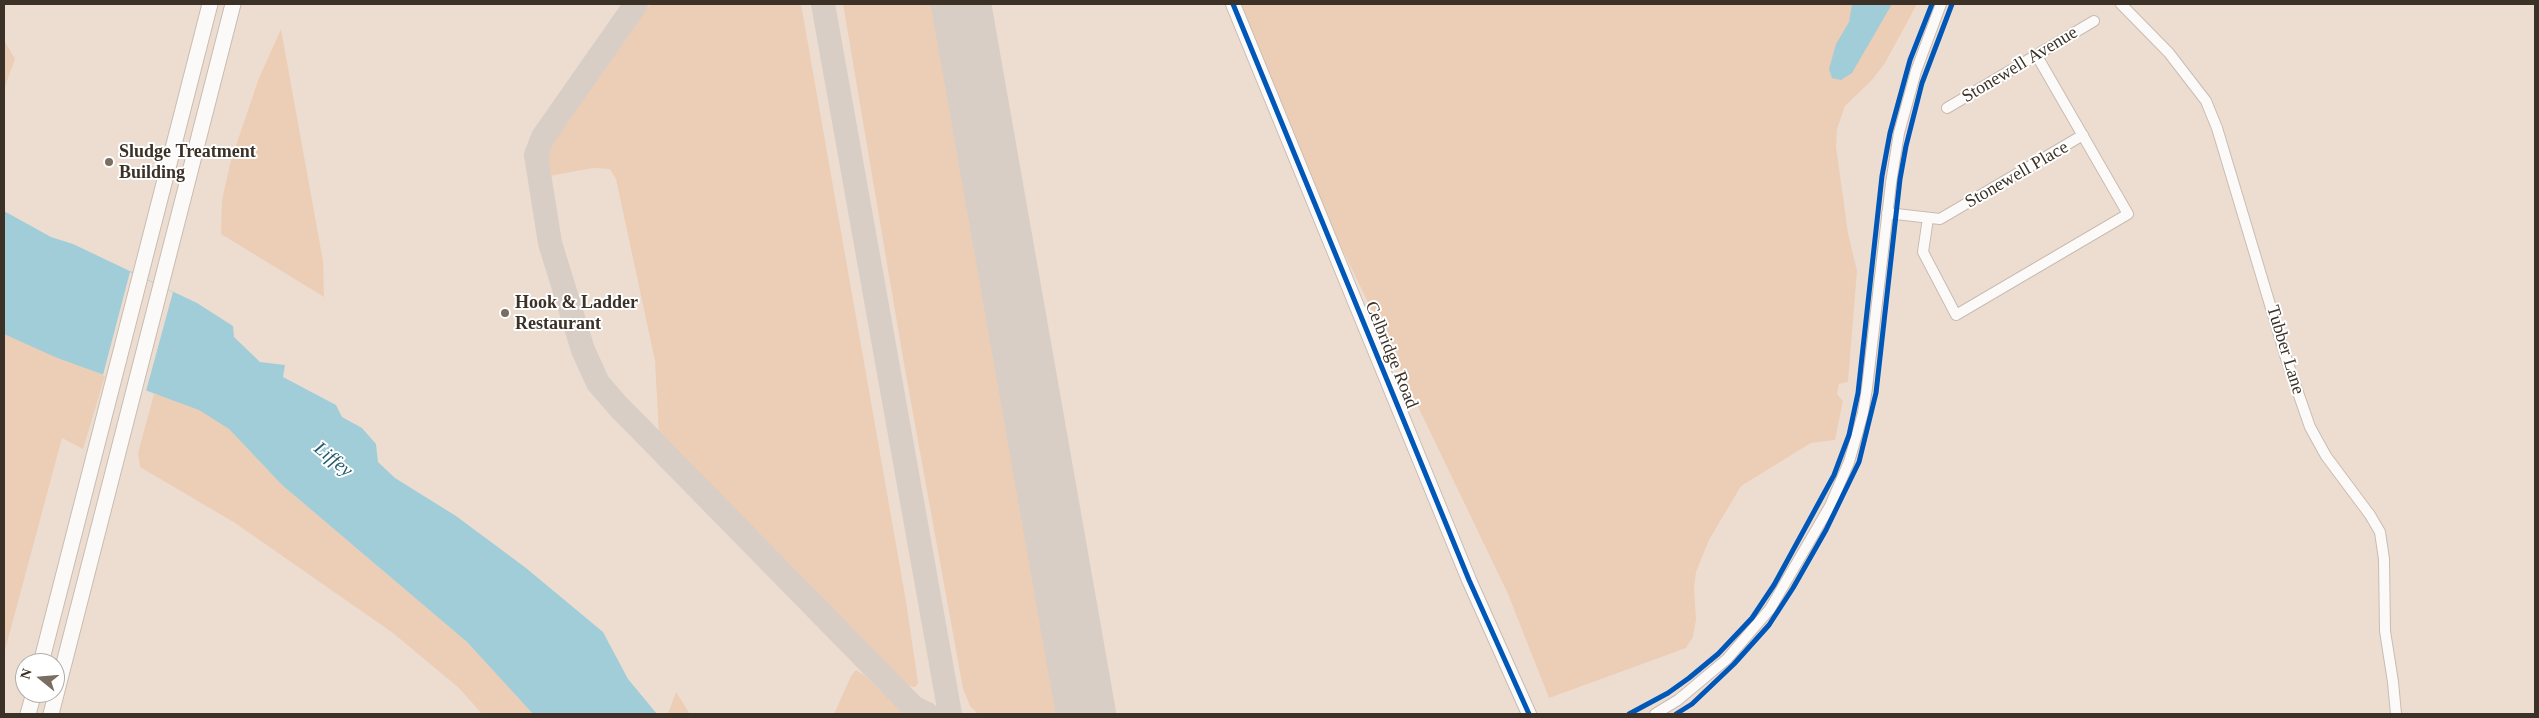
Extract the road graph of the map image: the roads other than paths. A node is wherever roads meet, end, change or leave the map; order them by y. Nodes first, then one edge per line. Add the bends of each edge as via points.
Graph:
1 (210, 4) edge
2 (233, 4) edge
3 (1233, 4) edge
4 (1941, 4) edge
5 (2121, 4) edge
6 (2094, 21) dead end
7 (2037, 56) junction
8 (1947, 108) dead end
9 (2083, 135) junction
10 (1887, 213) junction
11 (1928, 218) junction
12 (44, 653) edge
13 (51, 714) edge
14 (1529, 714) edge
15 (1654, 714) edge
16 (2396, 714) edge

1 - 12 highway
2 - 13 highway
3 - 14 main road, Celbridge Road via 1469,580
4 - 10 street via 1905,111 1894,158
5 - 16 street, Tubber Lane via 2169,53 2206,101 2310,427 2326,456 2380,532 2384,559 2385,631
6 - 7 street, Stonewell Avenue
7 - 8 street, Stonewell Avenue
7 - 9 street
9 - 11 street, Stonewell Place via 1950,214 1940,219
9 - 11 street via 2128,214 1956,315 1923,252
10 - 11 street
10 - 15 street via 1863,413 1840,484 1770,609 1727,659 1678,700

